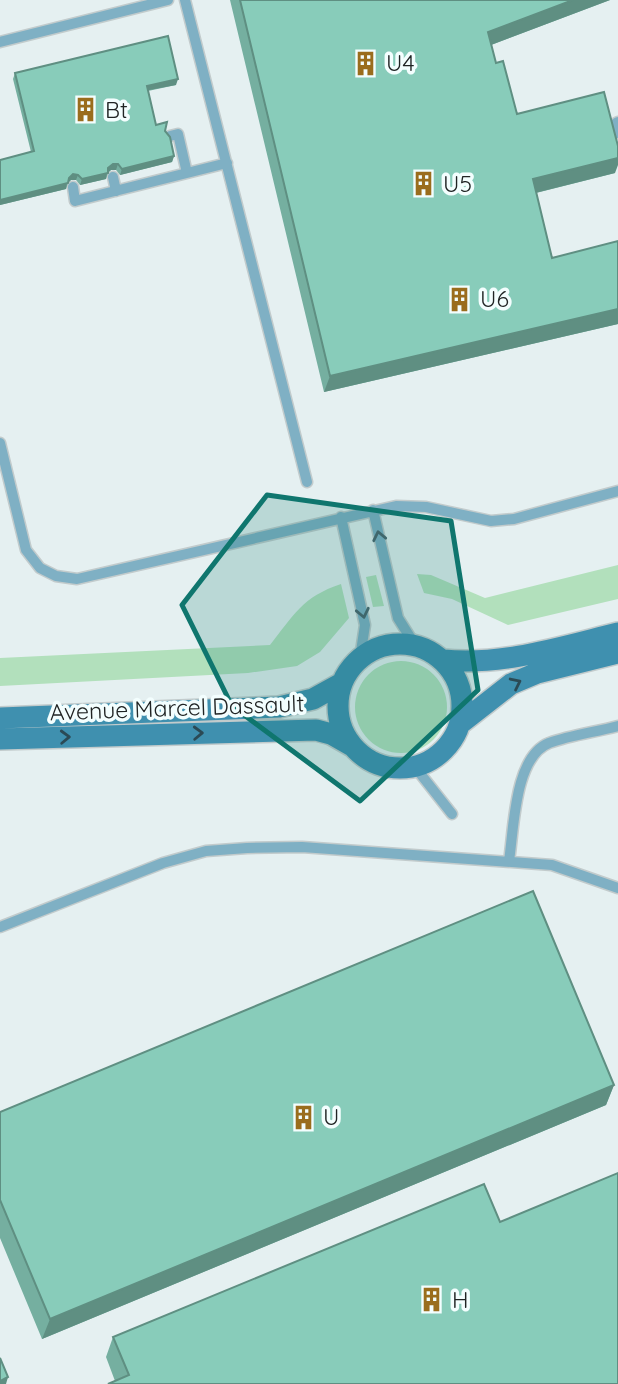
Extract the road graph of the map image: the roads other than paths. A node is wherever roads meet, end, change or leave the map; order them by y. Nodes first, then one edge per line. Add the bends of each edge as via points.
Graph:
1 (167, 0) edge
2 (185, 0) edge
3 (0, 42) edge
4 (618, 122) edge
5 (618, 133) edge
6 (170, 136) edge
7 (227, 163) junction
8 (187, 173) junction
9 (114, 177) dead end
10 (73, 187) dead end
11 (116, 191) junction
12 (0, 443) edge
13 (307, 482) dead end
14 (618, 491) edge
15 (373, 510) junction
16 (341, 517) junction
17 (618, 633) edge
18 (415, 645) junction
19 (618, 653) edge
20 (360, 658) junction
21 (443, 660) junction
22 (342, 682) junction
23 (0, 718) edge
24 (461, 723) junction
25 (618, 726) edge
26 (0, 739) edge
27 (352, 746) junction
28 (415, 767) junction
29 (452, 814) dead end
30 (509, 862) junction
31 (618, 888) edge
32 (0, 928) edge

1 - 3 lane
2 - 7 lane
4 - 5 lane
6 - 8 lane via 178,134
7 - 8 lane
7 - 13 lane
8 - 11 lane
9 - 11 lane
10 - 11 lane via 75,201
12 - 16 lane via 26,550 40,568 56,576 77,579
14 - 15 lane via 491,521 426,507
15 - 16 lane
18 -> 15 lane via 398,618
16 -> 20 lane via 365,625
17 - 21 main road via 480,662
18 - 20 main road via 377,648
18 - 21 main road
24 -> 19 main road via 510,684
20 - 22 main road
21 - 24 main road via 461,689
22 - 23 main road, Avenue Marcel Dassault via 313,699 279,707
22 - 27 main road via 338,716
24 - 28 main road via 445,750
25 - 30 lane via 548,743 534,753 521,780
26 -> 27 main road, Avenue Marcel Dassault via 316,730
27 - 28 main road via 380,766
28 - 29 lane
30 - 31 lane via 552,865
30 - 32 lane via 302,847 206,852 163,863

